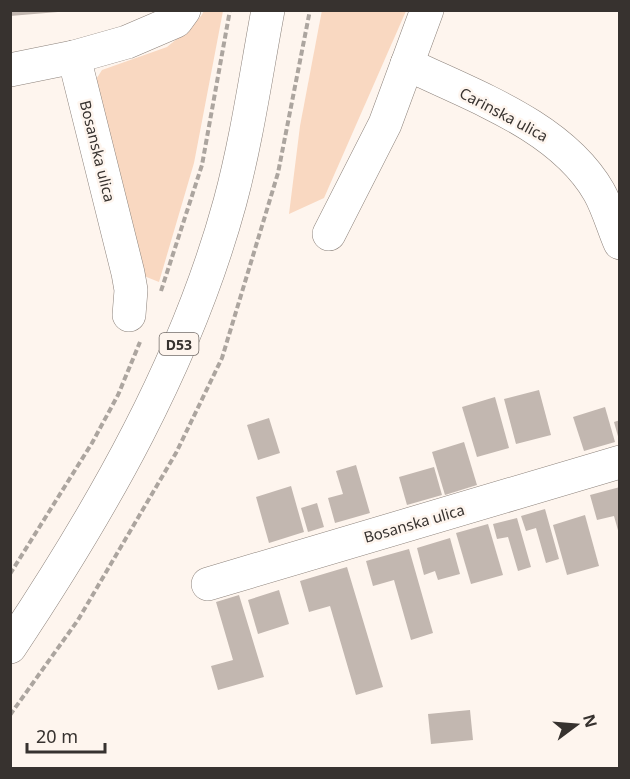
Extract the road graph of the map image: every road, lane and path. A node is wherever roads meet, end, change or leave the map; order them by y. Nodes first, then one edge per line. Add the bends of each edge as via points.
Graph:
1 (184, 10) edge
2 (268, 10) edge
3 (427, 10) edge
4 (74, 57) junction
5 (407, 64) junction
6 (10, 70) edge
7 (329, 234) dead end
8 (620, 243) edge
9 (129, 315) dead end
10 (620, 462) edge
11 (207, 584) dead end
12 (10, 647) edge

1 - 4 street via 176,21 146,34
2 - 12 street, D53 via 230,202 200,295 159,392 123,463 74,550
3 - 5 street
4 - 6 street
4 - 9 street, Bosanska ulica via 128,273
5 - 7 street via 385,124
5 - 8 street, Carinska ulica via 526,122 556,142 598,192
10 - 11 street, Bosanska ulica

